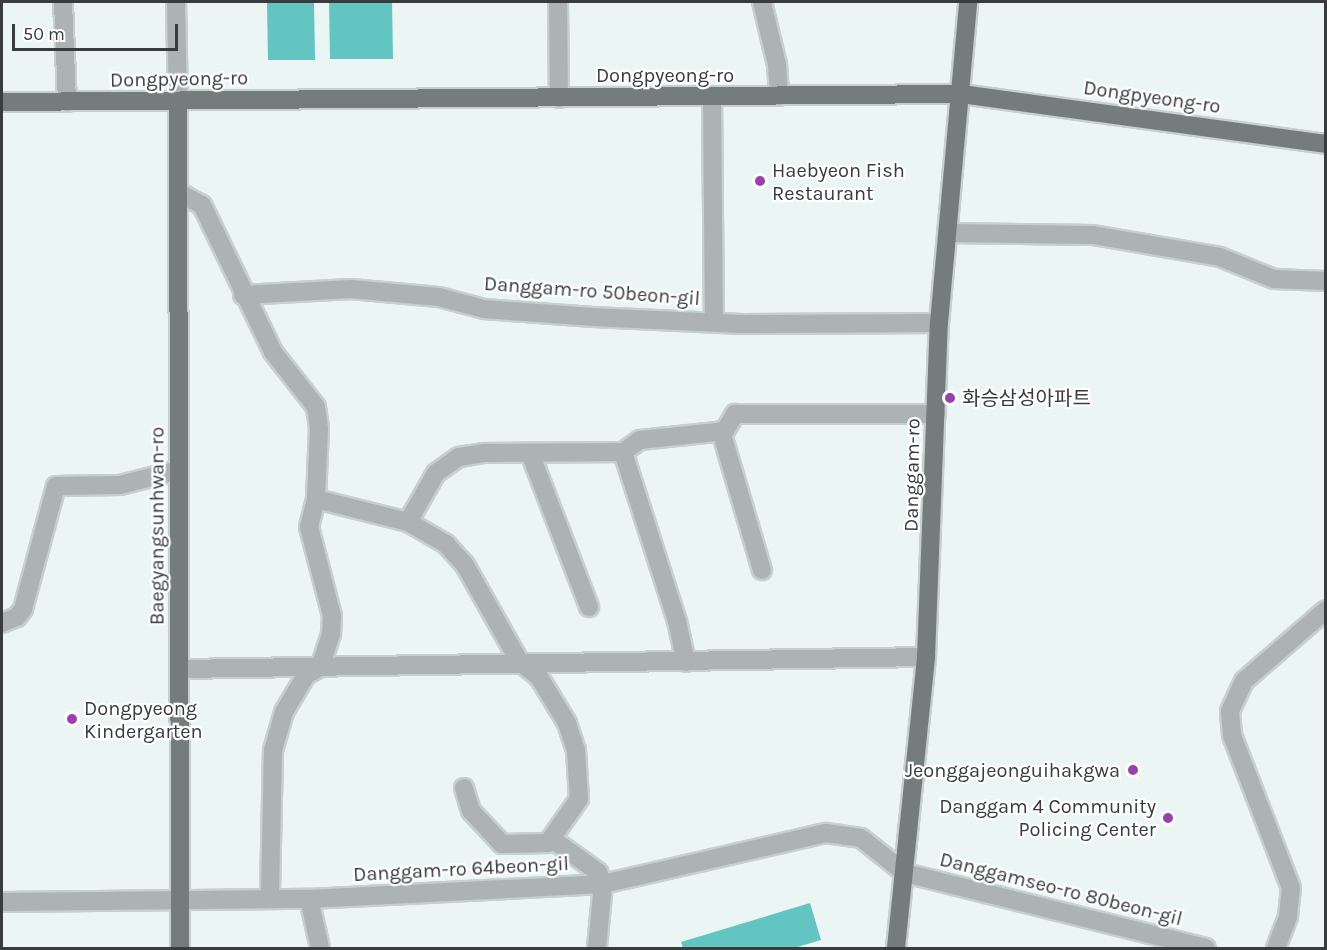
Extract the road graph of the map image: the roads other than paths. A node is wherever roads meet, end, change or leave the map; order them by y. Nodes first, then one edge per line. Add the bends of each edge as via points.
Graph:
1 (63, 2) edge
2 (176, 2) edge
3 (558, 2) edge
4 (762, 2) edge
5 (968, 2) edge
6 (961, 94) junction
7 (779, 96) junction
8 (559, 98) junction
9 (712, 98) junction
10 (2, 102) edge
11 (67, 102) junction
12 (178, 103) junction
13 (1326, 144) edge
14 (180, 193) junction
15 (947, 233) junction
16 (1326, 281) edge
17 (243, 295) junction
18 (714, 322) junction
19 (939, 323) junction
20 (936, 414) junction
21 (721, 431) junction
22 (623, 452) junction
23 (530, 453) junction
24 (179, 470) junction
25 (316, 499) junction
26 (408, 522) junction
27 (762, 570) dead end
28 (589, 607) dead end
29 (1326, 610) edge
30 (2, 623) edge
31 (927, 657) junction
32 (519, 661) junction
33 (686, 662) junction
34 (320, 667) junction
35 (180, 669) junction
36 (464, 788) dead end
37 (552, 839) junction
38 (905, 873) junction
39 (603, 884) junction
40 (270, 899) junction
41 (309, 899) junction
42 (180, 900) junction
43 (2, 902) edge
44 (1199, 947) edge
45 (180, 948) edge
46 (320, 948) edge
47 (597, 948) edge
48 (896, 948) edge
49 (1276, 948) edge

1 - 11 street
2 - 12 street
3 - 8 street
4 - 7 street via 777,65
5 - 6 main road, Danggam-ro
6 - 7 main road, Dongpyeong-ro
6 - 13 main road, Dongpyeong-ro
6 - 15 main road, Danggam-ro
7 - 9 main road, Dongpyeong-ro
8 - 9 main road, Dongpyeong-ro
8 - 12 main road, Dongpyeong-ro
9 - 18 street
10 - 11 main road, Dongpyeong-ro
11 - 12 main road, Dongpyeong-ro
12 - 14 main road, Baegyangsunhwan-ro
14 - 17 street via 202,206
14 - 24 main road, Baegyangsunhwan-ro
15 - 16 street via 1093,235 1220,257 1274,279
15 - 19 main road, Danggam-ro
17 - 18 street, Danggam-ro 50beon-gil via 351,289 439,297 484,309
17 - 25 street via 273,352 316,407 320,429
18 - 19 street, Danggam-ro 50beon-gil
19 - 20 main road, Danggam-ro
20 - 21 street via 735,414
20 - 31 main road, Danggam-ro
21 - 22 street via 640,440
21 - 27 street
22 - 23 street
22 - 33 street via 677,621
23 - 26 street via 459,457 436,473
23 - 28 street
24 - 30 street via 120,485 56,486 23,609 17,617
24 - 35 main road, Baegyangsunhwan-ro
25 - 26 street
25 - 34 street via 309,527 332,616 329,644
26 - 32 street via 460,557
29 - 49 street via 1244,681 1230,711 1232,735 1291,888 1288,916
31 - 33 street
31 - 38 main road, Danggam-ro
32 - 33 street
32 - 34 street
32 - 37 street via 539,677 567,723 576,750 578,803
34 - 35 street
34 - 40 street via 306,675 284,712 273,750
35 - 42 main road, Baegyangsunhwan-ro
36 - 37 street via 471,811 502,844 548,843
37 - 39 street via 598,872
38 - 39 street, Danggam-ro 64beon-gil via 861,838 826,833
38 - 44 street, Danggamseo-ro 80beon-gil
38 - 48 main road, Danggam-ro
39 - 41 street, Danggam-ro 64beon-gil
39 - 47 street
40 - 41 street, Danggam-ro 64beon-gil
40 - 42 street, Danggam-ro 64beon-gil
41 - 46 street
42 - 43 street, Danggam-ro 64beon-gil
42 - 45 main road, Baegyangsunhwan-ro

